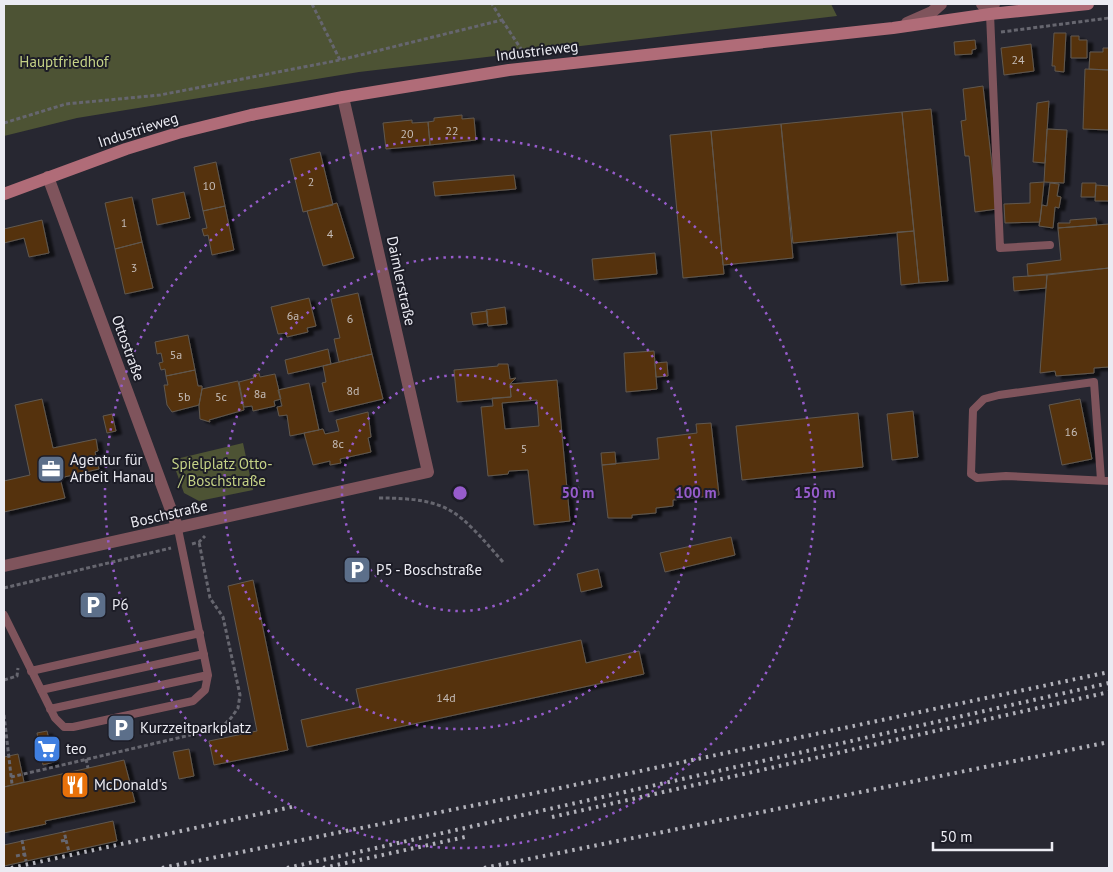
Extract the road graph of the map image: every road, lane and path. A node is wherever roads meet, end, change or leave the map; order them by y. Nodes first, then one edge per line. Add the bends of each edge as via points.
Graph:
1 (312, 4) edge
2 (492, 4) edge
3 (941, 4) edge
4 (1086, 4) edge
5 (989, 7) edge
6 (1109, 18) edge
7 (502, 20) junction
8 (893, 28) junction
9 (992, 33) junction
10 (340, 60) junction
11 (532, 67) junction
12 (343, 97) junction
13 (4, 123) edge
14 (48, 177) junction
15 (4, 194) edge
16 (1050, 245) dead end
17 (428, 472) joint
18 (1105, 480) edge
19 (376, 498) dead end
20 (178, 529) junction
21 (207, 534) dead end
22 (199, 542) junction
23 (182, 546) junction
24 (502, 562) dead end
25 (4, 566) edge
26 (4, 588) edge
27 (210, 598) dead end
28 (4, 615) edge
29 (200, 633) junction
30 (204, 654) junction
31 (19, 659) dead end
32 (31, 671) junction
33 (208, 675) junction
34 (4, 680) edge
35 (41, 690) junction
36 (50, 709) junction
37 (4, 718) edge
38 (86, 759) dead end
39 (88, 768) dead end
40 (12, 784) dead end
41 (64, 831) dead end
42 (22, 840) dead end
43 (66, 840) junction
44 (61, 841) dead end
45 (68, 852) dead end
46 (25, 854) junction
47 (16, 856) dead end
48 (26, 861) dead end

1 - 10 path
2 - 7 path
3 - 8 street via 920,19
4 - 5 street, Industrieweg
5 - 8 street, Industrieweg
5 - 9 lane
6 - 9 path
7 - 10 path
7 - 11 path
8 - 11 street, Industrieweg
9 - 16 lane via 1000,248
10 - 13 path via 160,95 66,104
11 - 12 street, Industrieweg
12 - 14 street, Industrieweg via 178,133
12 - 17 street, Daimlerstraße
14 - 15 street, Industrieweg
14 - 20 street, Ottostraße
17 - 20 street, Boschstraße
18 - 18 lane via 977,478 971,474 973,410 984,399 999,395 1094,382
19 - 24 path via 414,498 439,504 454,512
20 - 23 lane
20 - 25 street, Boschstraße
21 - 22 path
22 - 23 path
22 - 27 path
23 - 26 path
23 - 29 lane
28 - 32 lane
29 - 30 lane
29 - 32 lane
30 - 33 lane
30 - 35 lane
31 - 34 path via 17,676
32 - 35 lane
33 - 36 lane
33 - 36 lane via 205,690 193,701 73,727 59,724
35 - 36 lane
37 - 40 path
38 - 39 path
41 - 43 path
42 - 46 path
43 - 44 path
43 - 45 path
46 - 47 path
46 - 48 path

